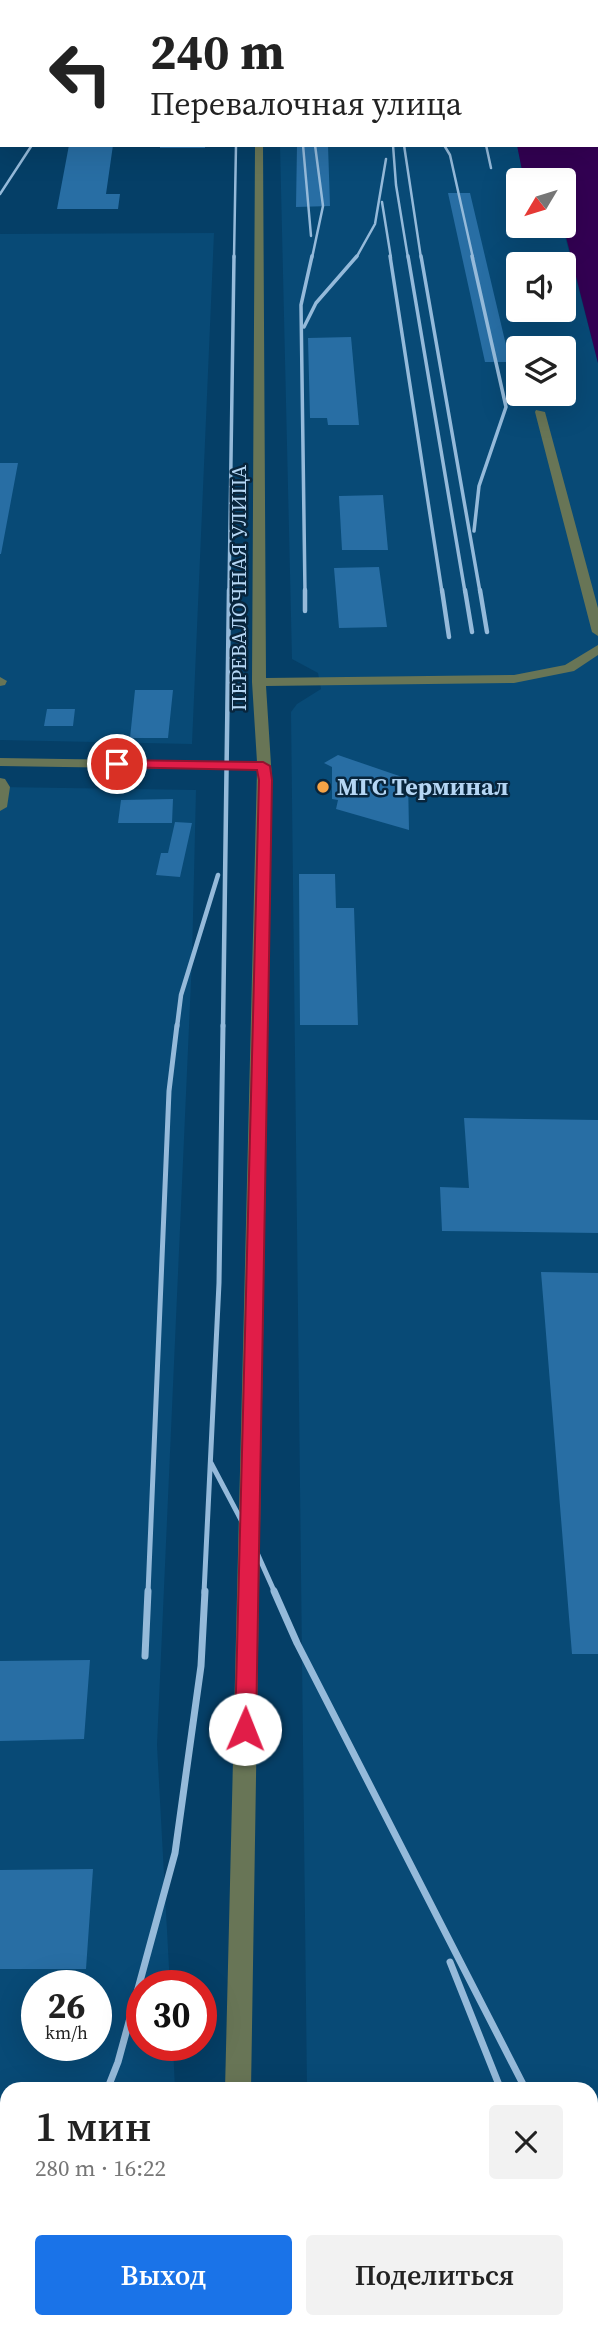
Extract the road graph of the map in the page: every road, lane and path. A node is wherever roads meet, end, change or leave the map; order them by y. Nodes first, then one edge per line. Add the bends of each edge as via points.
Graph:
1 (0, 13) edge
2 (0, 20) edge
3 (259, 147) edge
4 (540, 412) dead end
5 (598, 632) edge
6 (598, 649) edge
7 (259, 682) junction
8 (2, 766) edge
9 (263, 766) junction
10 (0, 782) edge
11 (0, 807) edge
12 (238, 2082) edge

1 - 2 street
3 - 7 street, ПЕРЕВАЛОЧНАЯ УЛИЦА
4 - 5 street
6 - 7 street via 569,668 514,679
7 - 9 street, ПЕРЕВАЛОЧНАЯ УЛИЦА
8 - 9 street
9 - 12 street, ПЕРЕВАЛОЧНАЯ УЛИЦА
10 - 11 street

